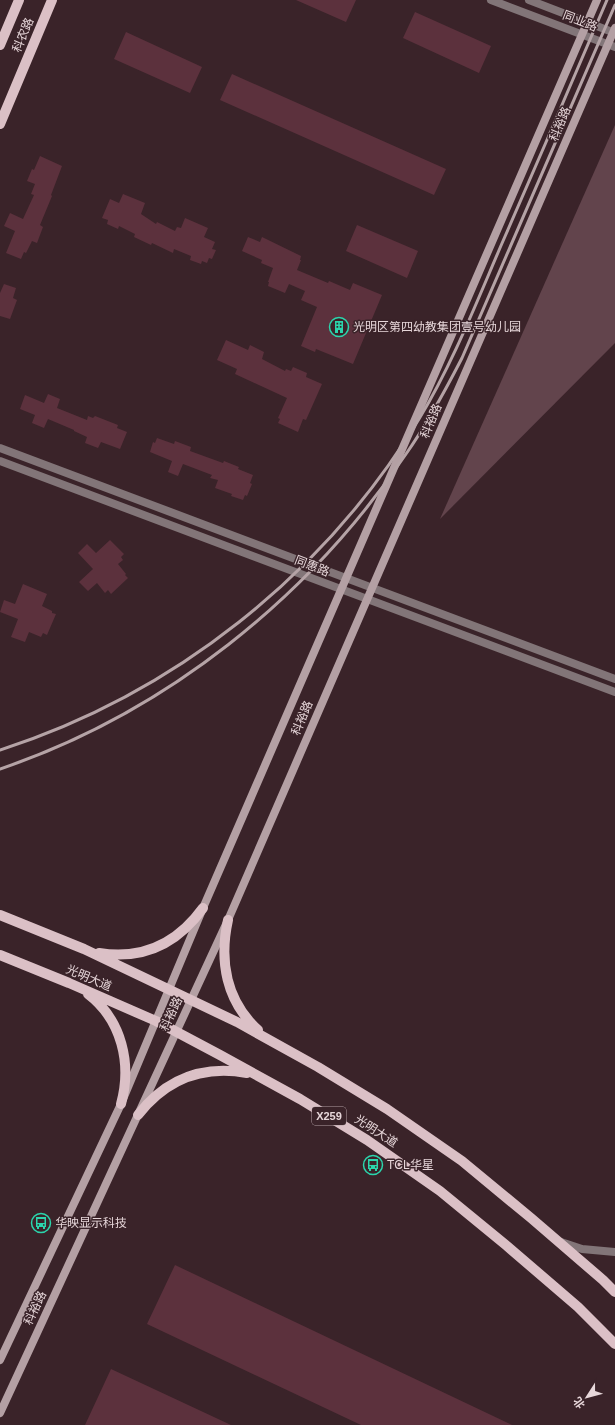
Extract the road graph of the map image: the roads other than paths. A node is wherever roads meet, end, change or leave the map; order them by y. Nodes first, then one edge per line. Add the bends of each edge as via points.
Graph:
1 (19, 0) edge
2 (52, 0) edge
3 (491, 0) edge
4 (529, 0) edge
5 (597, 0) edge
6 (587, 22) junction
7 (614, 31) edge
8 (582, 35) junction
9 (0, 45) edge
10 (611, 46) edge
11 (0, 124) edge
12 (0, 448) edge
13 (0, 461) edge
14 (346, 578) junction
15 (372, 588) junction
16 (341, 589) junction
17 (367, 599) junction
18 (615, 679) edge
19 (615, 692) edge
20 (203, 908) junction
21 (0, 915) edge
22 (228, 920) junction
23 (84, 949) junction
24 (0, 955) edge
25 (69, 983) junction
26 (169, 990) junction
27 (191, 1000) junction
28 (156, 1021) junction
29 (176, 1032) junction
30 (277, 1044) junction
31 (261, 1077) junction
32 (121, 1104) junction
33 (138, 1115) junction
34 (551, 1235) junction
35 (615, 1252) edge
36 (615, 1292) edge
37 (615, 1344) edge
38 (0, 1360) edge
39 (0, 1413) edge

1 - 9 main road, 科农路
2 - 11 main road, 科农路
3 - 8 street, 同业路
4 - 6 street, 同业路
5 - 6 main road, 科裕路
6 - 7 street, 同业路
6 - 8 main road, 科裕路
7 - 10 main road, 科裕路
8 - 10 street, 同业路
8 - 14 main road, 科裕路
10 - 15 main road, 科裕路
12 - 14 street, 同惠路
13 - 16 street, 同惠路
14 - 15 street, 同惠路
14 - 16 main road, 科裕路
15 - 17 main road, 科裕路
15 - 18 street, 同惠路
16 - 17 street, 同惠路
16 - 20 main road, 科裕路
17 - 19 street, 同惠路
17 - 22 main road, 科裕路
20 - 23 main road via 187,928 156,948 120,955
20 - 26 main road, 科裕路
21 - 23 main road, 光明大道
22 - 27 main road, 科裕路
22 - 30 main road via 224,959 234,996 247,1018
23 - 26 main road, 光明大道
24 - 25 main road, 光明大道 / X259
25 - 28 main road, 光明大道 / X259
25 - 32 main road via 99,1004 119,1034 126,1069
26 - 27 main road, 光明大道
26 - 28 main road, 科裕路
27 - 29 main road, 科裕路
27 - 30 main road, 光明大道
28 - 29 main road, 光明大道 / X259
28 - 32 main road, 科裕路
29 - 31 main road, 光明大道 / X259
29 - 33 main road, 科裕路
30 - 34 main road, 光明大道 via 387,1109 462,1161
31 - 33 main road via 235,1071 196,1074 163,1089
31 - 37 main road, 光明大道 / X259 via 367,1140 440,1191 572,1302
32 - 38 main road, 科裕路
33 - 39 main road, 科裕路
34 - 35 street via 582,1249
34 - 36 main road, 光明大道

